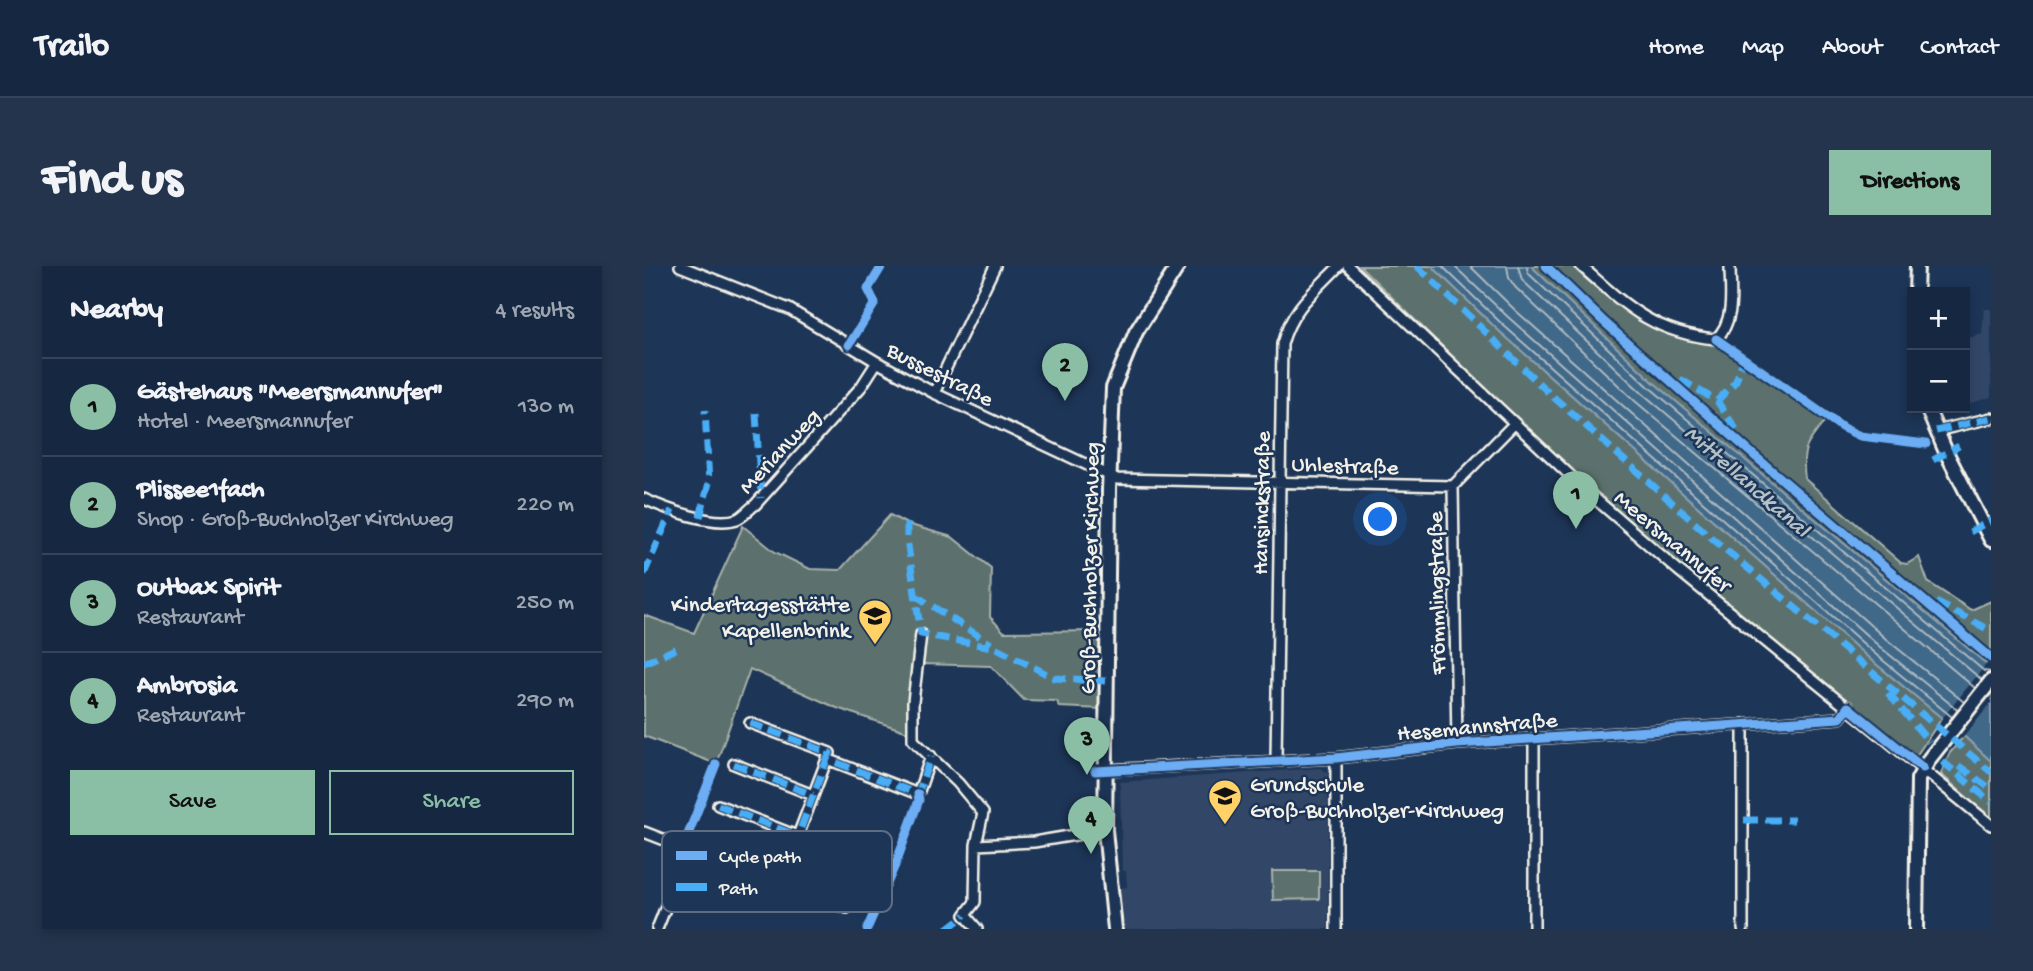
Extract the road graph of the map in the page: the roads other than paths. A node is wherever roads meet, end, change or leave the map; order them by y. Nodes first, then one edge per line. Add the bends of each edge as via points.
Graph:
1 (680, 266) edge
2 (995, 266) edge
3 (1178, 266) edge
4 (1339, 266) edge
5 (1348, 266) edge
6 (1581, 266) edge
7 (1730, 266) edge
8 (1917, 266) edge
9 (1916, 287) edge
10 (877, 362) junction
11 (934, 393) junction
12 (1929, 413) edge
13 (1991, 418) edge
14 (1514, 424) junction
15 (1936, 431) junction
16 (1110, 476) junction
17 (1280, 481) junction
18 (1453, 486) junction
19 (644, 499) edge
20 (1991, 540) edge
21 (921, 634) dead end
22 (1991, 681) edge
23 (1848, 707) junction
24 (750, 723) dead end
25 (1743, 724) junction
26 (1534, 738) junction
27 (1457, 744) junction
28 (931, 756) junction
29 (1336, 758) junction
30 (827, 759) junction
31 (1276, 760) junction
32 (734, 764) dead end
33 (1923, 768) junction
34 (1105, 771) junction
35 (813, 795) junction
36 (718, 805) dead end
37 (1991, 825) edge
38 (1105, 830) junction
39 (779, 831) edge
40 (799, 831) edge
41 (644, 832) edge
42 (662, 839) edge
43 (976, 845) junction
44 (664, 912) edge
45 (657, 929) edge
46 (977, 929) edge
47 (1115, 929) edge
48 (1336, 929) edge
49 (1534, 929) edge
50 (1743, 929) edge
51 (1916, 929) edge

1 - 10 street, Bussestraße via 789,309
2 - 11 street
3 - 16 street, Groß-Buchholzer Kirchweg via 1136,332 1113,388
4 - 17 street, Hansinckstraße via 1296,311 1282,344
5 - 14 street, Meersmannufer
6 - 7 street via 1656,325 1716,339 1730,314
8 - 9 street
10 - 11 street, Bussestraße
10 - 19 street, Merianweg via 862,387 738,519 719,522
11 - 16 street, Bussestraße
12 - 15 street
13 - 15 street
14 - 18 street, Frömmlingstraße
14 - 23 street, Meersmannufer via 1678,570
15 - 20 street
16 - 17 street, Uhlestraße
16 - 34 street, Groß-Buchholzer Kirchweg
17 - 18 street, Uhlestraße
17 - 31 street, Hansinckstraße
18 - 27 street, Frömmlingstraße
21 - 28 street via 913,740
22 - 33 street
23 - 25 street, Hesemannstraße via 1840,718
23 - 33 street, Meersmannufer
24 - 30 street via 830,753
25 - 26 street, Hesemannstraße
25 - 50 street
26 - 27 street, Hesemannstraße
26 - 49 street
27 - 29 street, Hesemannstraße
28 - 30 street via 918,794
28 - 43 street via 983,813
29 - 31 street, Hesemannstraße
29 - 48 street
30 - 35 street
31 - 34 street, Hesemannstraße
32 - 35 street
33 - 37 street, Meersmannufer
33 - 51 street via 1917,786
34 - 38 street, Groß-Buchholzer Kirchweg
35 - 40 street
36 - 39 street
38 - 43 street via 1034,842
38 - 47 street, Groß-Buchholzer Kirchweg
41 - 42 street
43 - 46 street via 975,902 965,915
44 - 45 street

